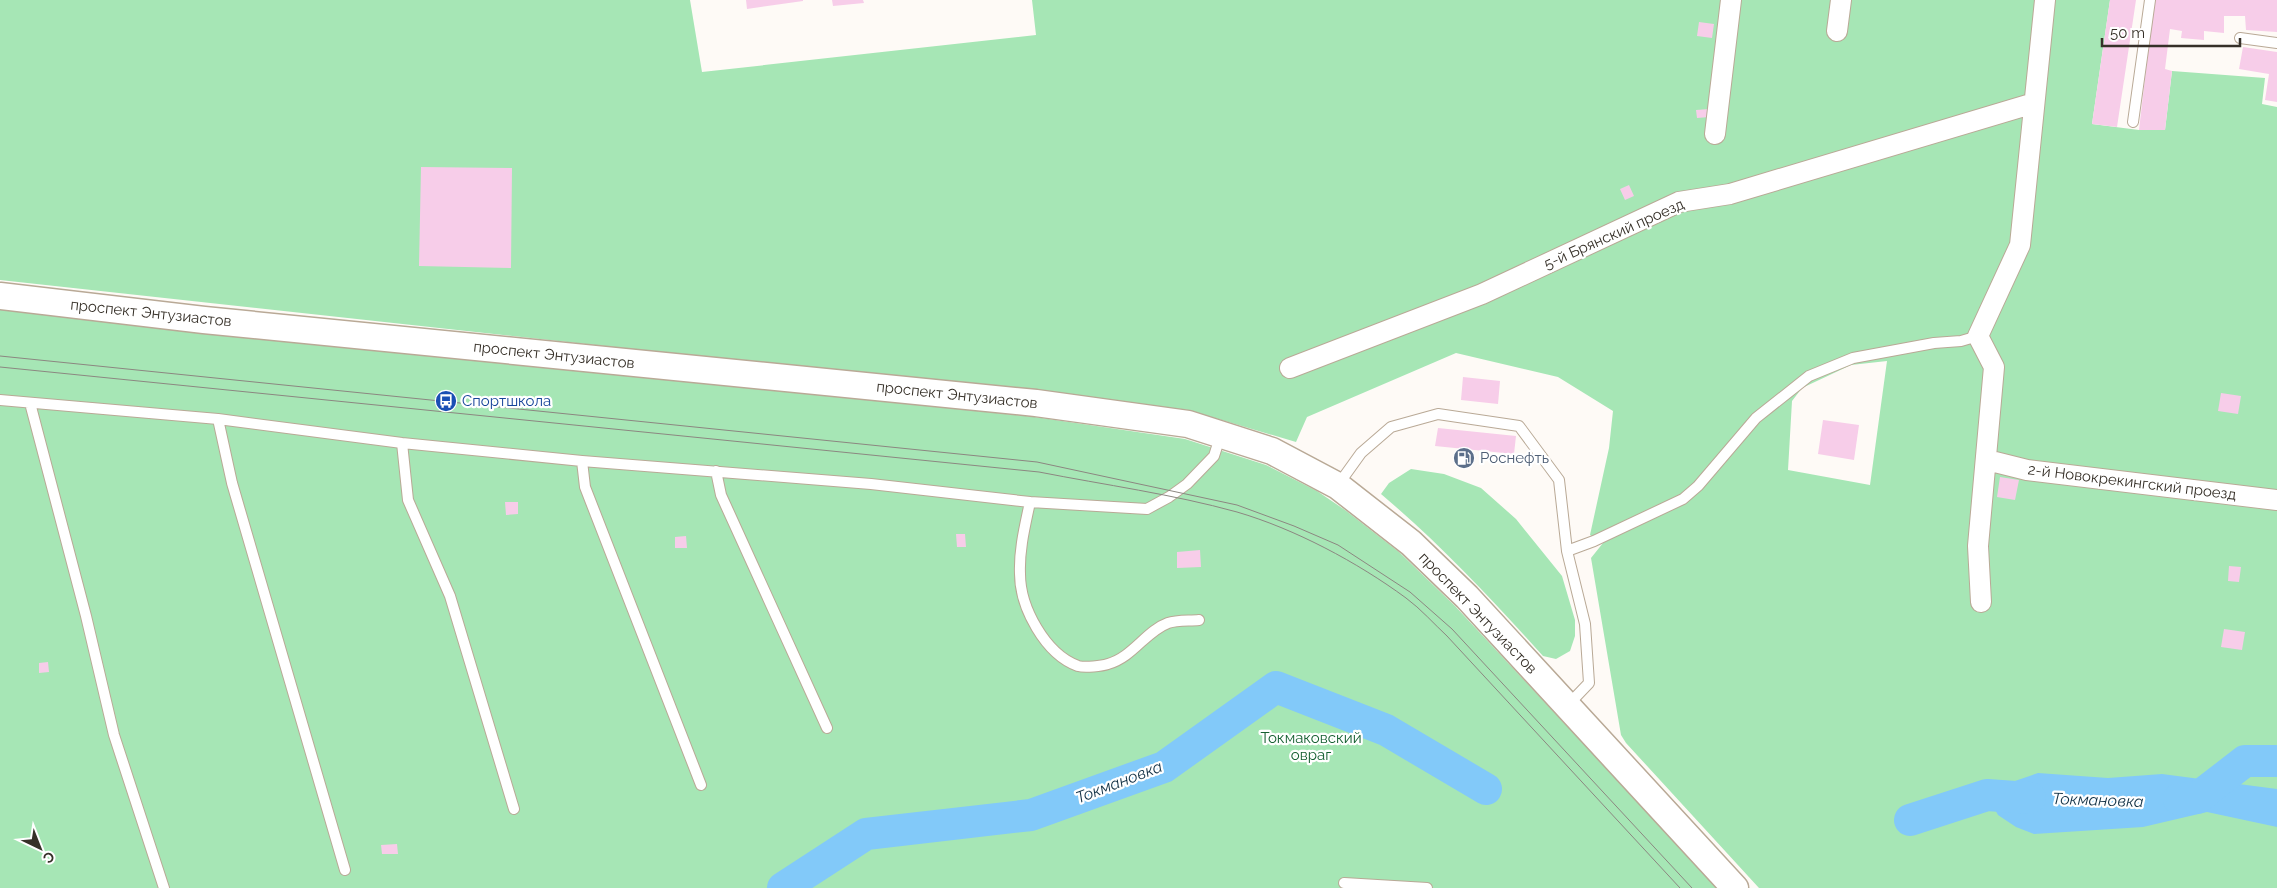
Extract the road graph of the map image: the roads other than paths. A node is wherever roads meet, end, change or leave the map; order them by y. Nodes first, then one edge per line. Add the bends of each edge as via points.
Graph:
1 (1731, 0) edge
2 (1841, 0) edge
3 (2044, 0) edge
4 (2150, 0) edge
5 (1837, 32) dead end
6 (2240, 38) dead end
7 (2277, 43) edge
8 (2034, 104) junction
9 (2133, 122) dead end
10 (1714, 134) dead end
11 (0, 296) edge
12 (1978, 336) junction
13 (1290, 368) dead end
14 (0, 400) edge
15 (30, 403) junction
16 (218, 420) junction
17 (1221, 434) junction
18 (402, 443) junction
19 (1987, 460) junction
20 (582, 461) junction
21 (716, 471) junction
22 (1338, 486) junction
23 (2277, 500) edge
24 (1030, 502) junction
25 (1567, 551) junction
26 (1981, 602) dead end
27 (1199, 620) dead end
28 (1566, 706) junction
29 (827, 728) dead end
30 (702, 785) dead end
31 (514, 809) dead end
32 (345, 870) dead end
33 (1344, 883) dead end
34 (164, 888) edge
35 (1427, 888) edge
36 (1735, 888) edge

1 - 10 street
2 - 5 street
3 - 8 street
4 - 9 lane
6 - 7 lane
8 - 12 street via 2020,246
8 - 13 street, 5-й Брянский проезд via 1730,194 1678,202 1482,294
11 - 17 street, проспект Энтузиастов via 224,322 1036,403 1188,424
12 - 19 street via 1994,367
12 - 25 lane via 1854,358 1810,376 1756,418 1684,499
14 - 15 lane
15 - 16 lane
15 - 34 lane via 114,734
16 - 18 lane
16 - 32 lane via 232,483
17 - 22 street, проспект Энтузиастов via 1272,451
17 - 24 lane via 1214,456 1187,484 1147,508
18 - 20 lane
18 - 31 lane via 408,500 450,596
19 - 23 street, 2-й Новокрекингский проезд via 2027,470
19 - 26 street via 1978,546
20 - 21 lane
20 - 30 lane via 585,487
21 - 24 lane
21 - 29 lane via 721,495
22 - 25 lane via 1361,453 1391,427 1438,414 1519,426 1559,480
22 - 28 street, проспект Энтузиастов via 1411,543 1467,597
24 - 27 lane via 1020,566 1024,599 1036,630 1057,652 1079,667 1109,664 1136,649 1168,624
25 - 28 lane via 1585,624 1590,683
28 - 36 street, проспект Энтузиастов
33 - 35 lane

